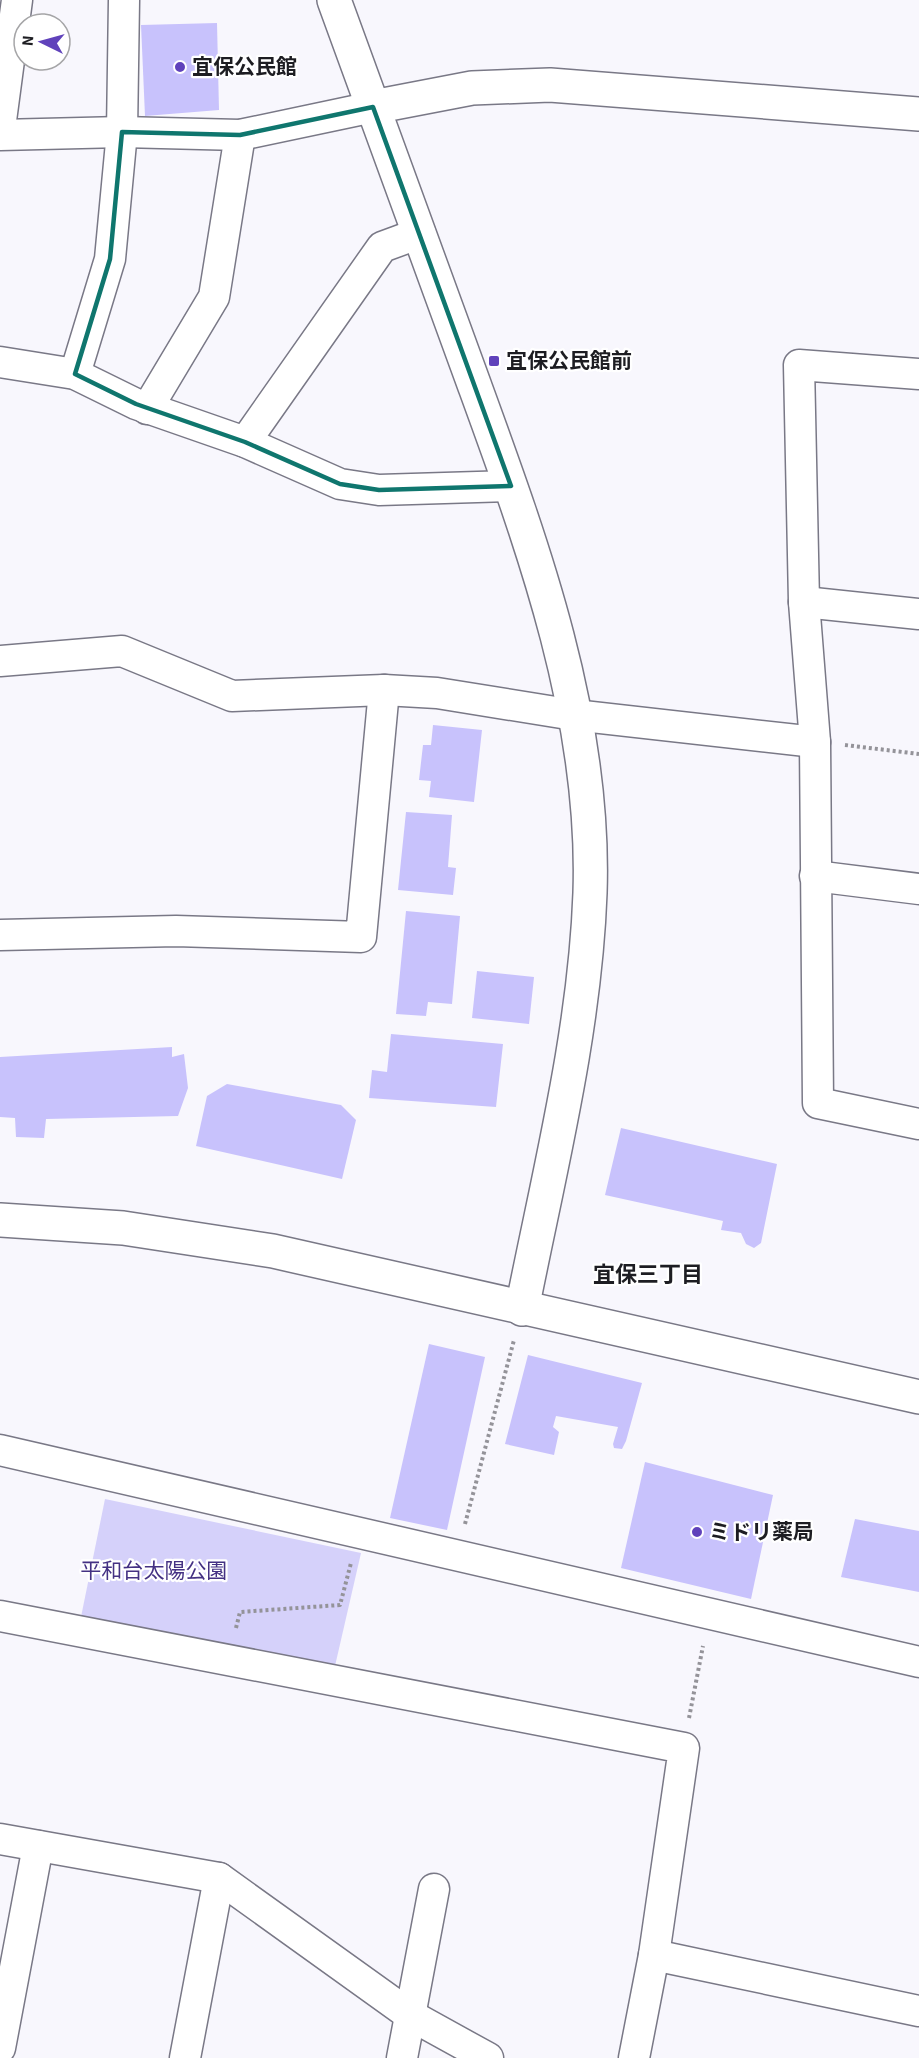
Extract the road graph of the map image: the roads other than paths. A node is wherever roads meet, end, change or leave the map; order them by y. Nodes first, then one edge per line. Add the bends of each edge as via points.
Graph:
1 (17, 0) edge
2 (124, 0) edge
3 (334, 0) edge
4 (373, 107) junction
5 (919, 114) edge
6 (0, 128) edge
7 (122, 132) junction
8 (0, 135) edge
9 (240, 135) junction
10 (420, 233) junction
11 (0, 362) edge
12 (75, 374) junction
13 (919, 374) edge
14 (147, 408) junction
15 (245, 442) junction
16 (511, 486) junction
17 (804, 602) junction
18 (919, 614) edge
19 (0, 661) edge
20 (384, 690) junction
21 (574, 715) junction
22 (815, 742) junction
23 (814, 876) junction
24 (919, 889) edge
25 (0, 935) edge
26 (919, 1124) edge
27 (0, 1220) edge
28 (522, 1309) junction
29 (919, 1396) edge
30 (0, 1450) edge
31 (0, 1616) edge
32 (919, 1662) edge
33 (0, 1839) edge
34 (38, 1846) junction
35 (219, 1878) junction
36 (434, 1888) dead end
37 (654, 1955) junction
38 (919, 2011) edge
39 (410, 2015) junction
40 (0, 2048) edge
41 (185, 2058) edge
42 (402, 2058) edge
43 (488, 2058) edge
44 (634, 2058) edge

1 - 6 street
2 - 7 street
3 - 4 street
4 - 5 street via 472,88 550,85
4 - 9 street
4 - 10 street
7 - 8 street
7 - 9 street
7 - 12 street via 110,260
9 - 14 street via 214,297
10 - 15 street via 382,247
10 - 16 street
11 - 12 street
12 - 14 street
13 - 17 street via 799,365
14 - 15 street
15 - 16 street via 340,484 380,490
16 - 21 street via 551,611
17 - 18 street
17 - 22 street
19 - 20 street via 122,651 232,696
20 - 21 street via 437,693
20 - 25 street via 361,936 176,931
21 - 22 street
21 - 28 street via 587,800 590,891 582,1002
22 - 23 street
23 - 24 street
23 - 26 street via 818,1103
27 - 28 street via 123,1228 273,1251
28 - 29 street
30 - 32 street
31 - 37 street via 684,1748
33 - 34 street
34 - 35 street
34 - 40 street
35 - 39 street
35 - 41 street
36 - 39 street
37 - 38 street
37 - 44 street
39 - 42 street
39 - 43 street

